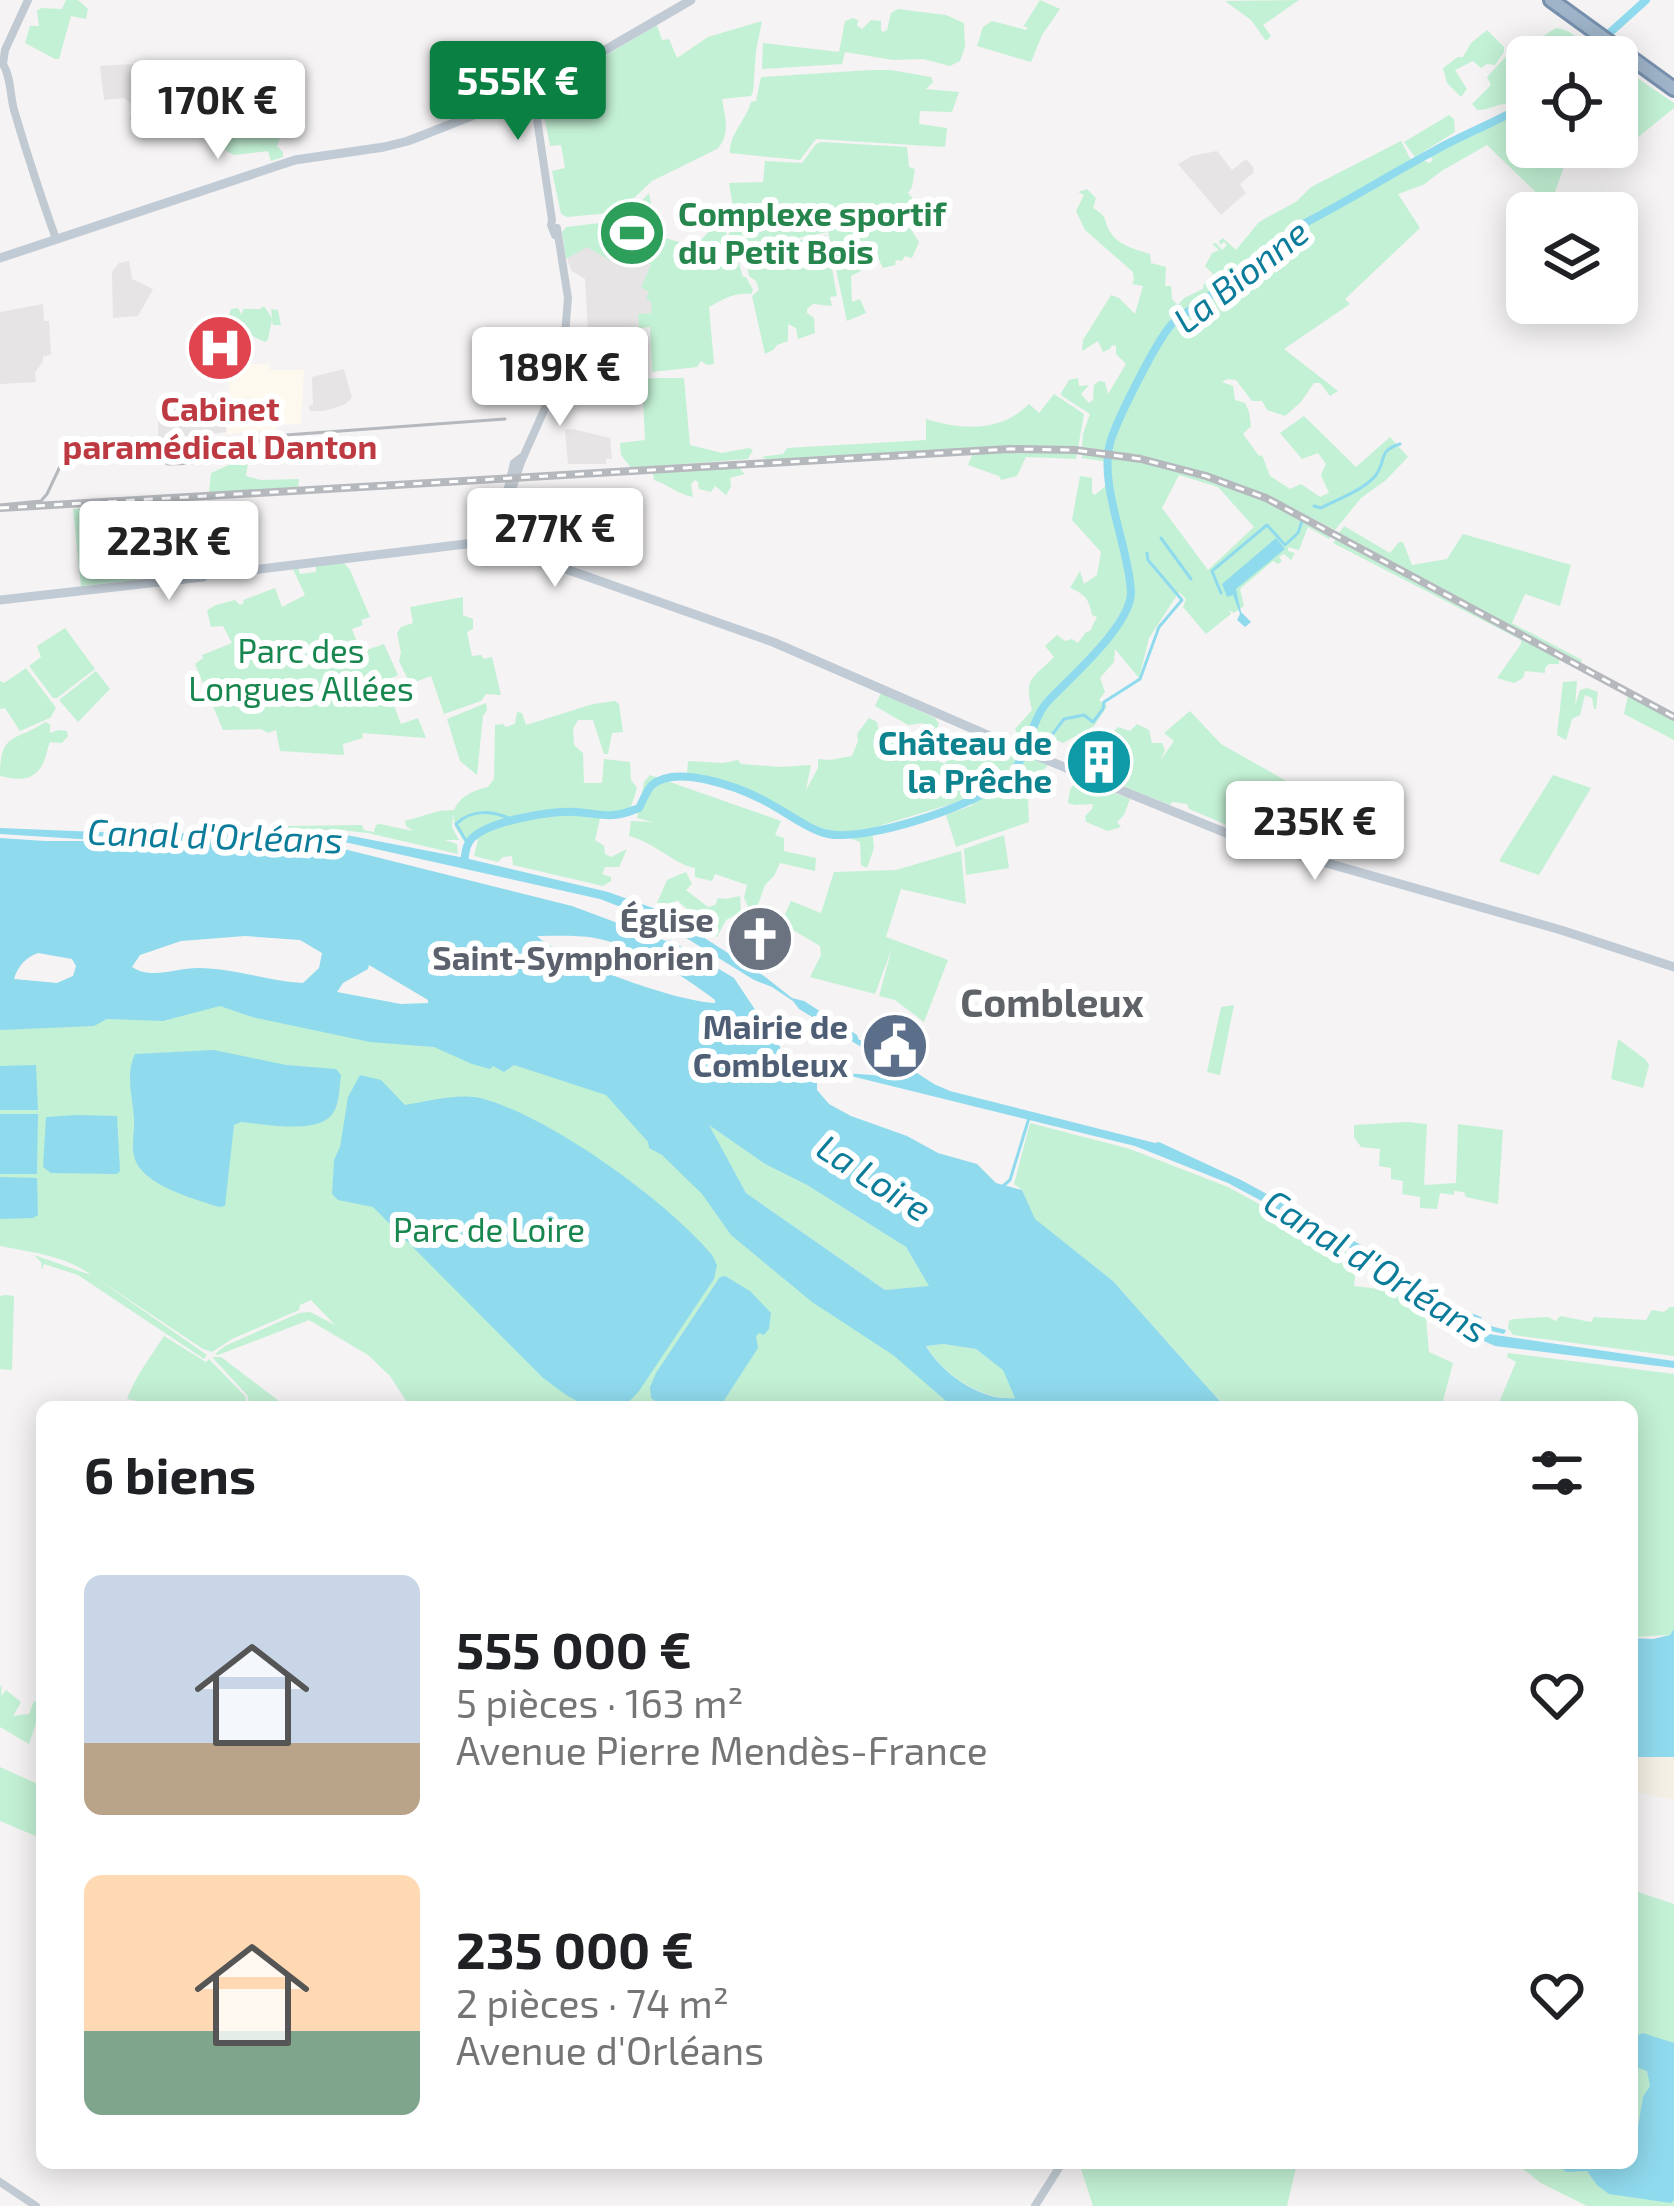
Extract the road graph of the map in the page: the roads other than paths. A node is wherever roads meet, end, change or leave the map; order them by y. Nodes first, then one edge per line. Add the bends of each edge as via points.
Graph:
1 (28, 0) edge
2 (691, 0) edge
3 (1556, 0) edge
4 (1, 64) edge
5 (1674, 86) edge
6 (533, 93) junction
7 (555, 224) junction
8 (54, 240) junction
9 (0, 258) edge
10 (558, 370) junction
11 (494, 545) junction
12 (0, 600) edge
13 (1674, 968) edge
14 (1059, 2169) edge
15 (0, 2182) edge
16 (36, 2206) edge
17 (1035, 2206) edge

1 - 4 street
2 - 6 main road
3 - 5 highway
4 - 8 street
6 - 7 street
6 - 8 main road via 403,143 295,160
7 - 10 street via 564,318
7 - 10 street via 568,296
8 - 9 main road
10 - 11 street
11 - 12 main road via 222,573 209,567
11 - 13 main road via 773,641 1245,840
14 - 17 street
15 - 16 street

